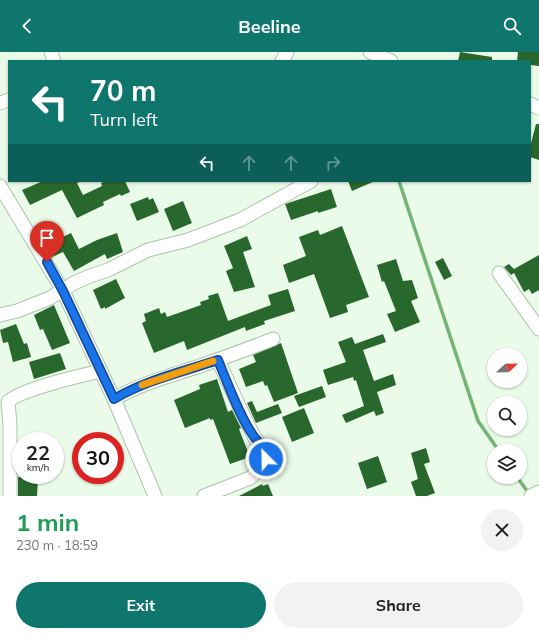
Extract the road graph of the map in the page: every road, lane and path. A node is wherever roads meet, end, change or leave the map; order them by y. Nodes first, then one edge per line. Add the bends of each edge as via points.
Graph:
1 (370, 52) edge
2 (389, 60) edge
3 (310, 182) edge
4 (0, 186) edge
5 (499, 273) dead end
6 (63, 291) junction
7 (0, 315) edge
8 (539, 329) edge
9 (273, 338) dead end
10 (218, 360) junction
11 (101, 371) junction
12 (114, 399) junction
13 (539, 492) edge
14 (10, 496) edge
15 (155, 496) edge
16 (204, 496) edge
17 (531, 496) edge

1 - 2 street
3 - 6 street via 240,220 188,240 148,250
4 - 6 street
5 - 8 street
6 - 7 street via 17,311
6 - 11 street
9 - 10 street
10 - 12 street via 154,380 130,389
10 - 16 street via 245,420 266,453 266,459 250,478
11 - 12 street
11 - 14 street via 19,394 8,402
12 - 15 street
13 - 17 street

